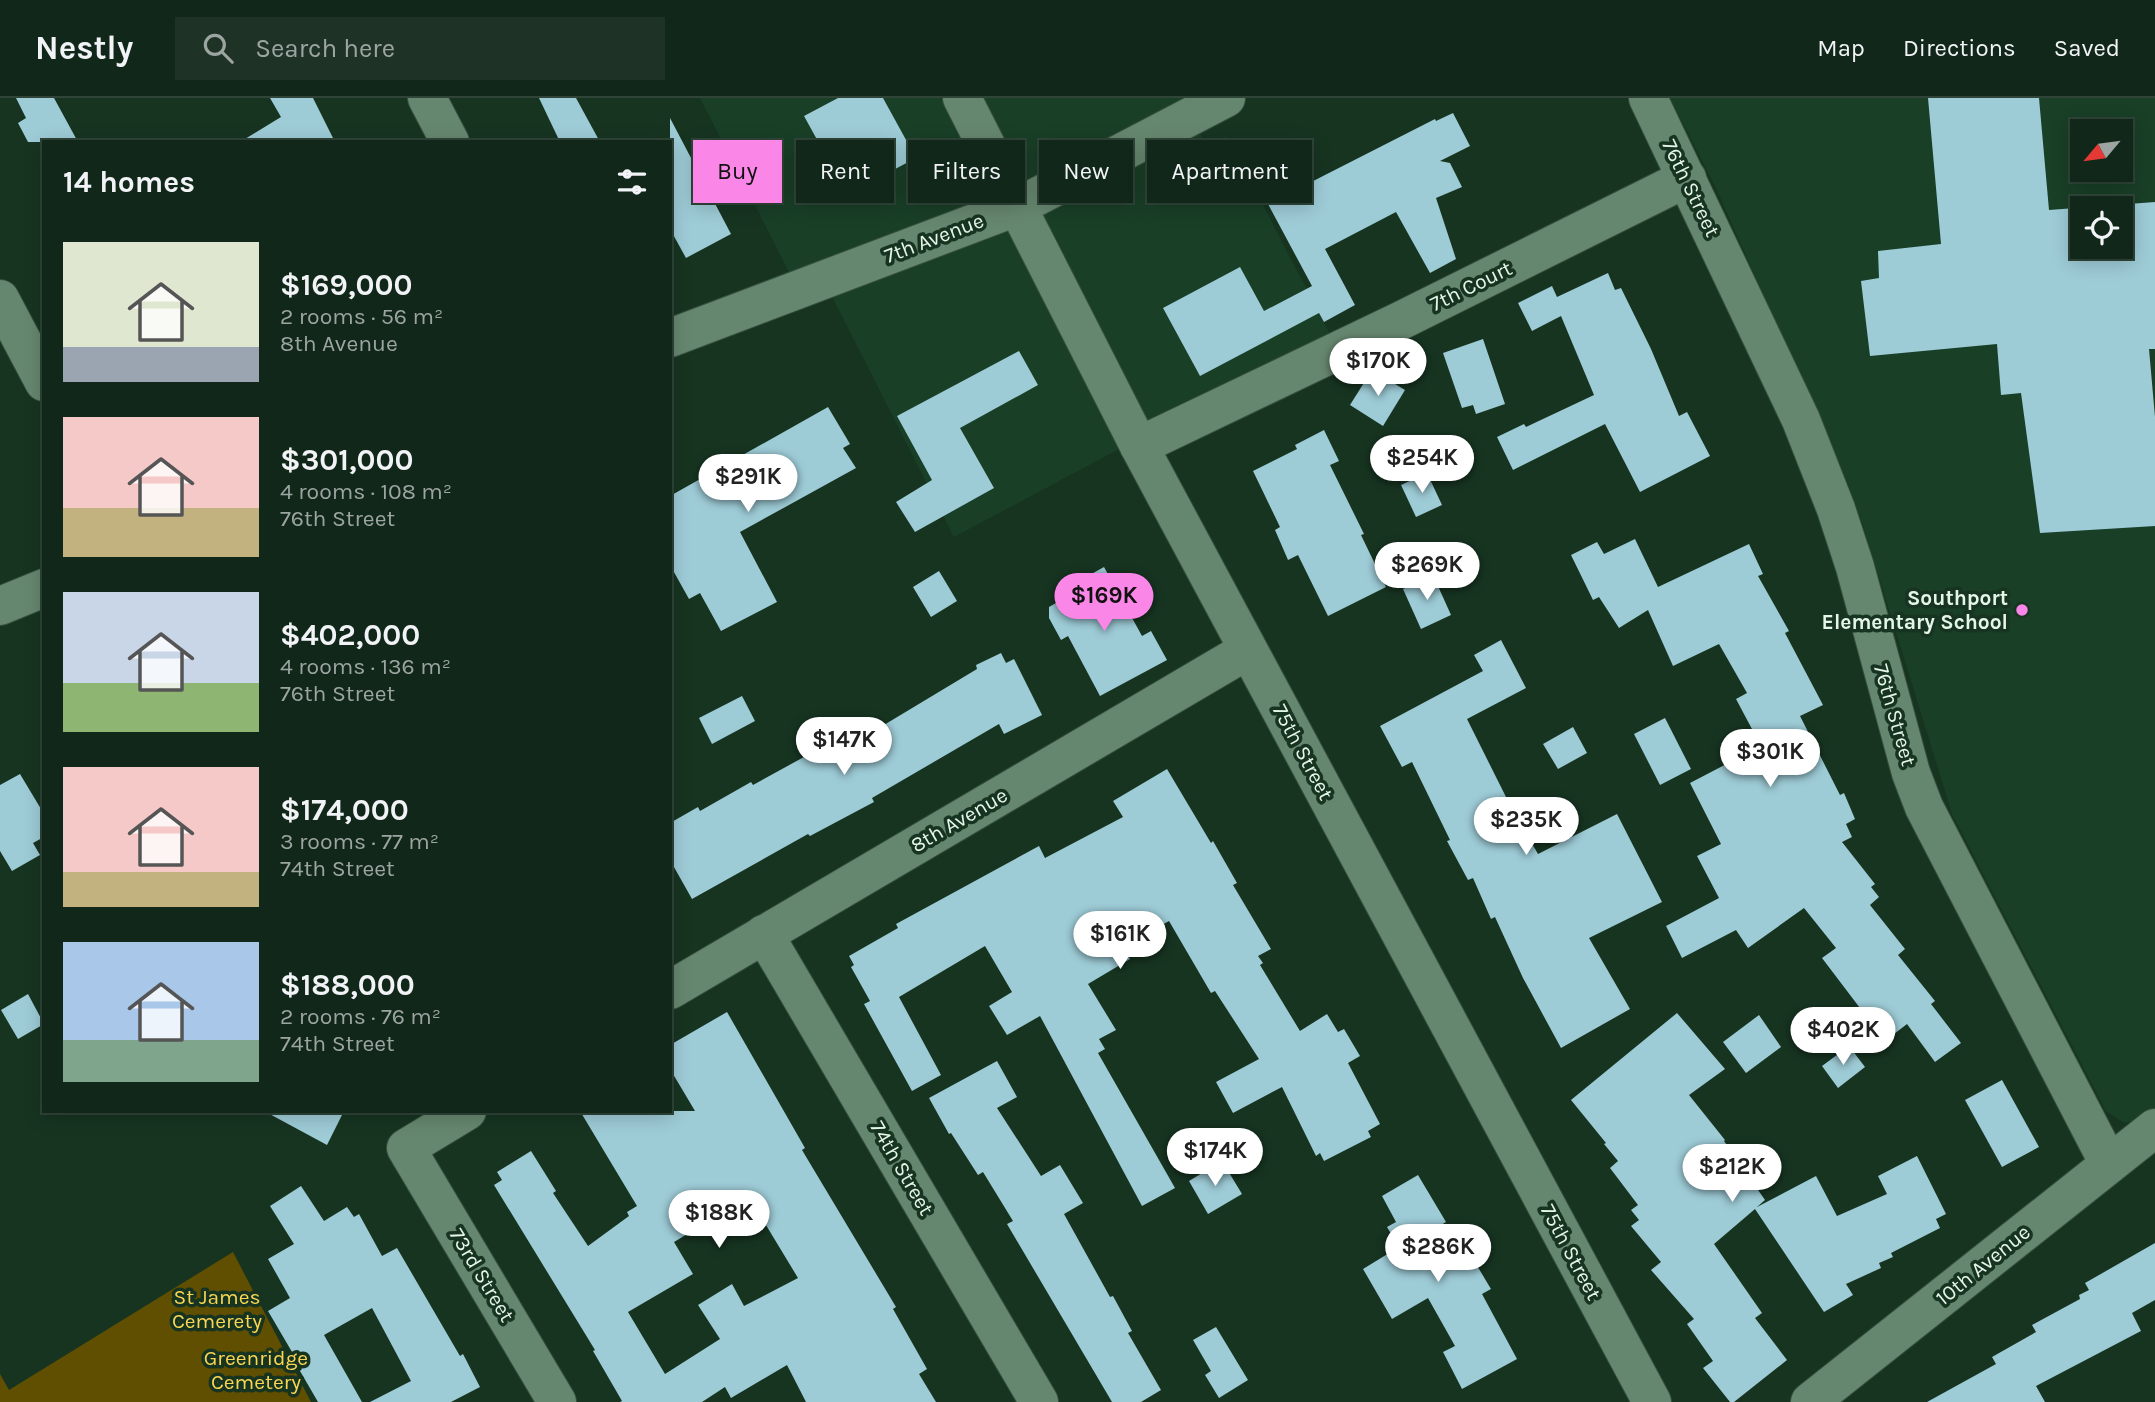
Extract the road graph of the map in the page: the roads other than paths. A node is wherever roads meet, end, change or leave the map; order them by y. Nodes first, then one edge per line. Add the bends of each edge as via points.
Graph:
1 (428, 98) edge
2 (962, 98) edge
3 (1226, 98) edge
4 (1648, 98) edge
5 (449, 140) edge
6 (1687, 178) junction
7 (1018, 206) junction
8 (0, 299) edge
9 (672, 337) edge
10 (42, 378) edge
11 (1139, 446) junction
12 (42, 589) edge
13 (0, 607) edge
14 (1248, 650) junction
15 (764, 934) junction
16 (672, 989) edge
17 (464, 1113) edge
18 (2155, 1128) edge
19 (2109, 1164) junction
20 (557, 1402) edge
21 (1039, 1402) edge
22 (1652, 1402) edge
23 (1810, 1402) edge

1 - 5 street
2 - 7 street, 75th Street
3 - 7 street, 7th Avenue
4 - 6 street, 76th Street
6 - 11 street, 7th Court
6 - 19 street, 76th Street via 1801,420 1836,509 1924,807
7 - 9 street, 7th Avenue
7 - 11 street, 75th Street
8 - 10 street
11 - 14 street, 75th Street
12 - 13 street
14 - 15 street, 8th Avenue
14 - 22 street, 75th Street
15 - 16 street, 8th Avenue
15 - 21 street, 74th Street
17 - 20 street, 73rd Street via 406,1148
18 - 19 street, 10th Avenue
19 - 23 street, 10th Avenue

